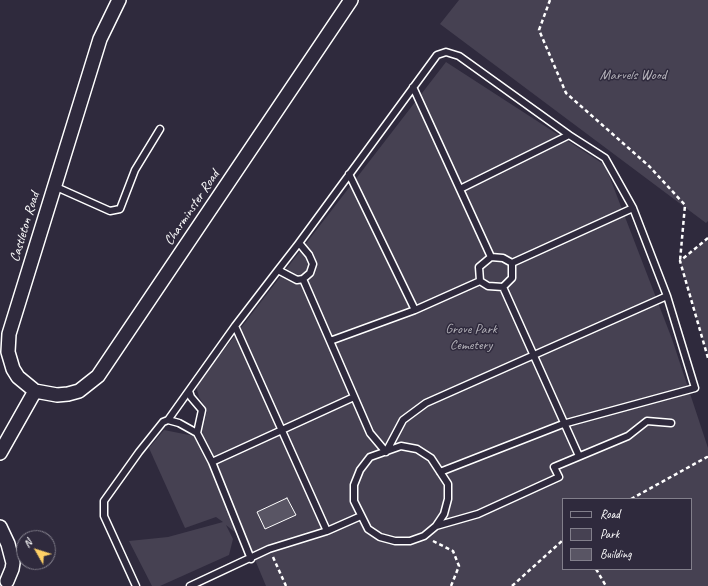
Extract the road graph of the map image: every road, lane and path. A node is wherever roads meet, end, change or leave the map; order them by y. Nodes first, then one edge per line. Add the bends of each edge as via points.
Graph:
1 (119, 0) edge
2 (351, 0) edge
3 (550, 0) edge
4 (413, 87) junction
5 (160, 129) dead end
6 (569, 135) junction
7 (349, 174) junction
8 (54, 186) junction
9 (460, 189) junction
10 (633, 208) junction
11 (708, 238) edge
12 (299, 243) junction
13 (491, 257) junction
14 (680, 261) junction
15 (512, 263) junction
16 (278, 270) junction
17 (303, 279) junction
18 (480, 281) junction
19 (503, 287) junction
20 (666, 296) junction
21 (415, 310) junction
22 (235, 326) junction
23 (330, 341) junction
24 (534, 354) junction
25 (708, 358) edge
26 (35, 391) junction
27 (188, 391) junction
28 (354, 397) junction
29 (168, 420) junction
30 (671, 423) dead end
31 (563, 424) junction
32 (282, 430) junction
33 (197, 433) junction
34 (386, 452) junction
35 (0, 453) edge
36 (578, 456) junction
37 (708, 460) edge
38 (212, 462) junction
39 (440, 472) junction
40 (633, 498) edge
41 (361, 516) junction
42 (436, 526) junction
43 (0, 527) edge
44 (327, 531) junction
45 (424, 536) junction
46 (562, 541) edge
47 (269, 549) junction
48 (251, 559) junction
49 (597, 570) edge
50 (6, 581) edge
51 (136, 586) edge
52 (190, 586) edge
53 (286, 586) edge
54 (451, 586) edge
55 (512, 586) edge
56 (606, 586) edge

1 - 8 street, Castleton Road via 100,39
2 - 26 street, Charminster Road via 98,376 79,391 68,394
3 - 14 path via 539,30 566,93 650,166 685,205
4 - 6 lane via 437,55 446,52 459,56
4 - 7 lane
4 - 9 lane
5 - 8 lane via 135,170 120,209 110,211
6 - 9 lane
6 - 10 lane via 605,158
7 - 12 lane
7 - 21 lane
8 - 26 street, Castleton Road via 7,344 12,369
9 - 13 lane
10 - 15 lane
10 - 20 lane
11 - 14 path
12 - 16 lane
12 - 17 lane via 310,255 313,264 310,273
13 - 15 lane via 503,258
13 - 18 lane via 479,267
14 - 25 path
15 - 19 lane via 512,278
16 - 17 lane via 297,280
16 - 22 lane
17 - 23 lane
18 - 19 lane via 488,286
18 - 21 lane
19 - 24 lane
20 - 24 lane
20 - 31 lane via 695,388
21 - 23 lane
22 - 27 lane
22 - 32 lane
23 - 28 lane
24 - 31 lane
24 - 34 lane via 426,403 403,420
26 - 35 street
27 - 29 lane
27 - 33 lane via 202,410
28 - 32 lane
28 - 34 lane via 370,433
29 - 33 lane
29 - 51 lane via 163,422 139,452 104,501 104,516
30 - 36 lane via 647,421 628,436
31 - 36 lane
31 - 39 lane
32 - 38 lane
32 - 44 lane
33 - 38 lane
34 - 39 lane via 401,446 417,449 432,458
34 - 41 lane via 370,457 360,470 354,485 354,501
36 - 42 lane via 554,467 559,477 478,514
37 - 40 path via 707,457
38 - 48 lane
39 - 42 lane via 448,484 448,499 444,514
41 - 44 lane
41 - 45 lane via 368,529 380,537 410,541
42 - 45 lane
43 - 50 street via 13,563
44 - 47 lane
45 - 54 path via 453,551 459,566
46 - 55 path
47 - 48 lane
47 - 53 path
48 - 52 lane
49 - 56 path

